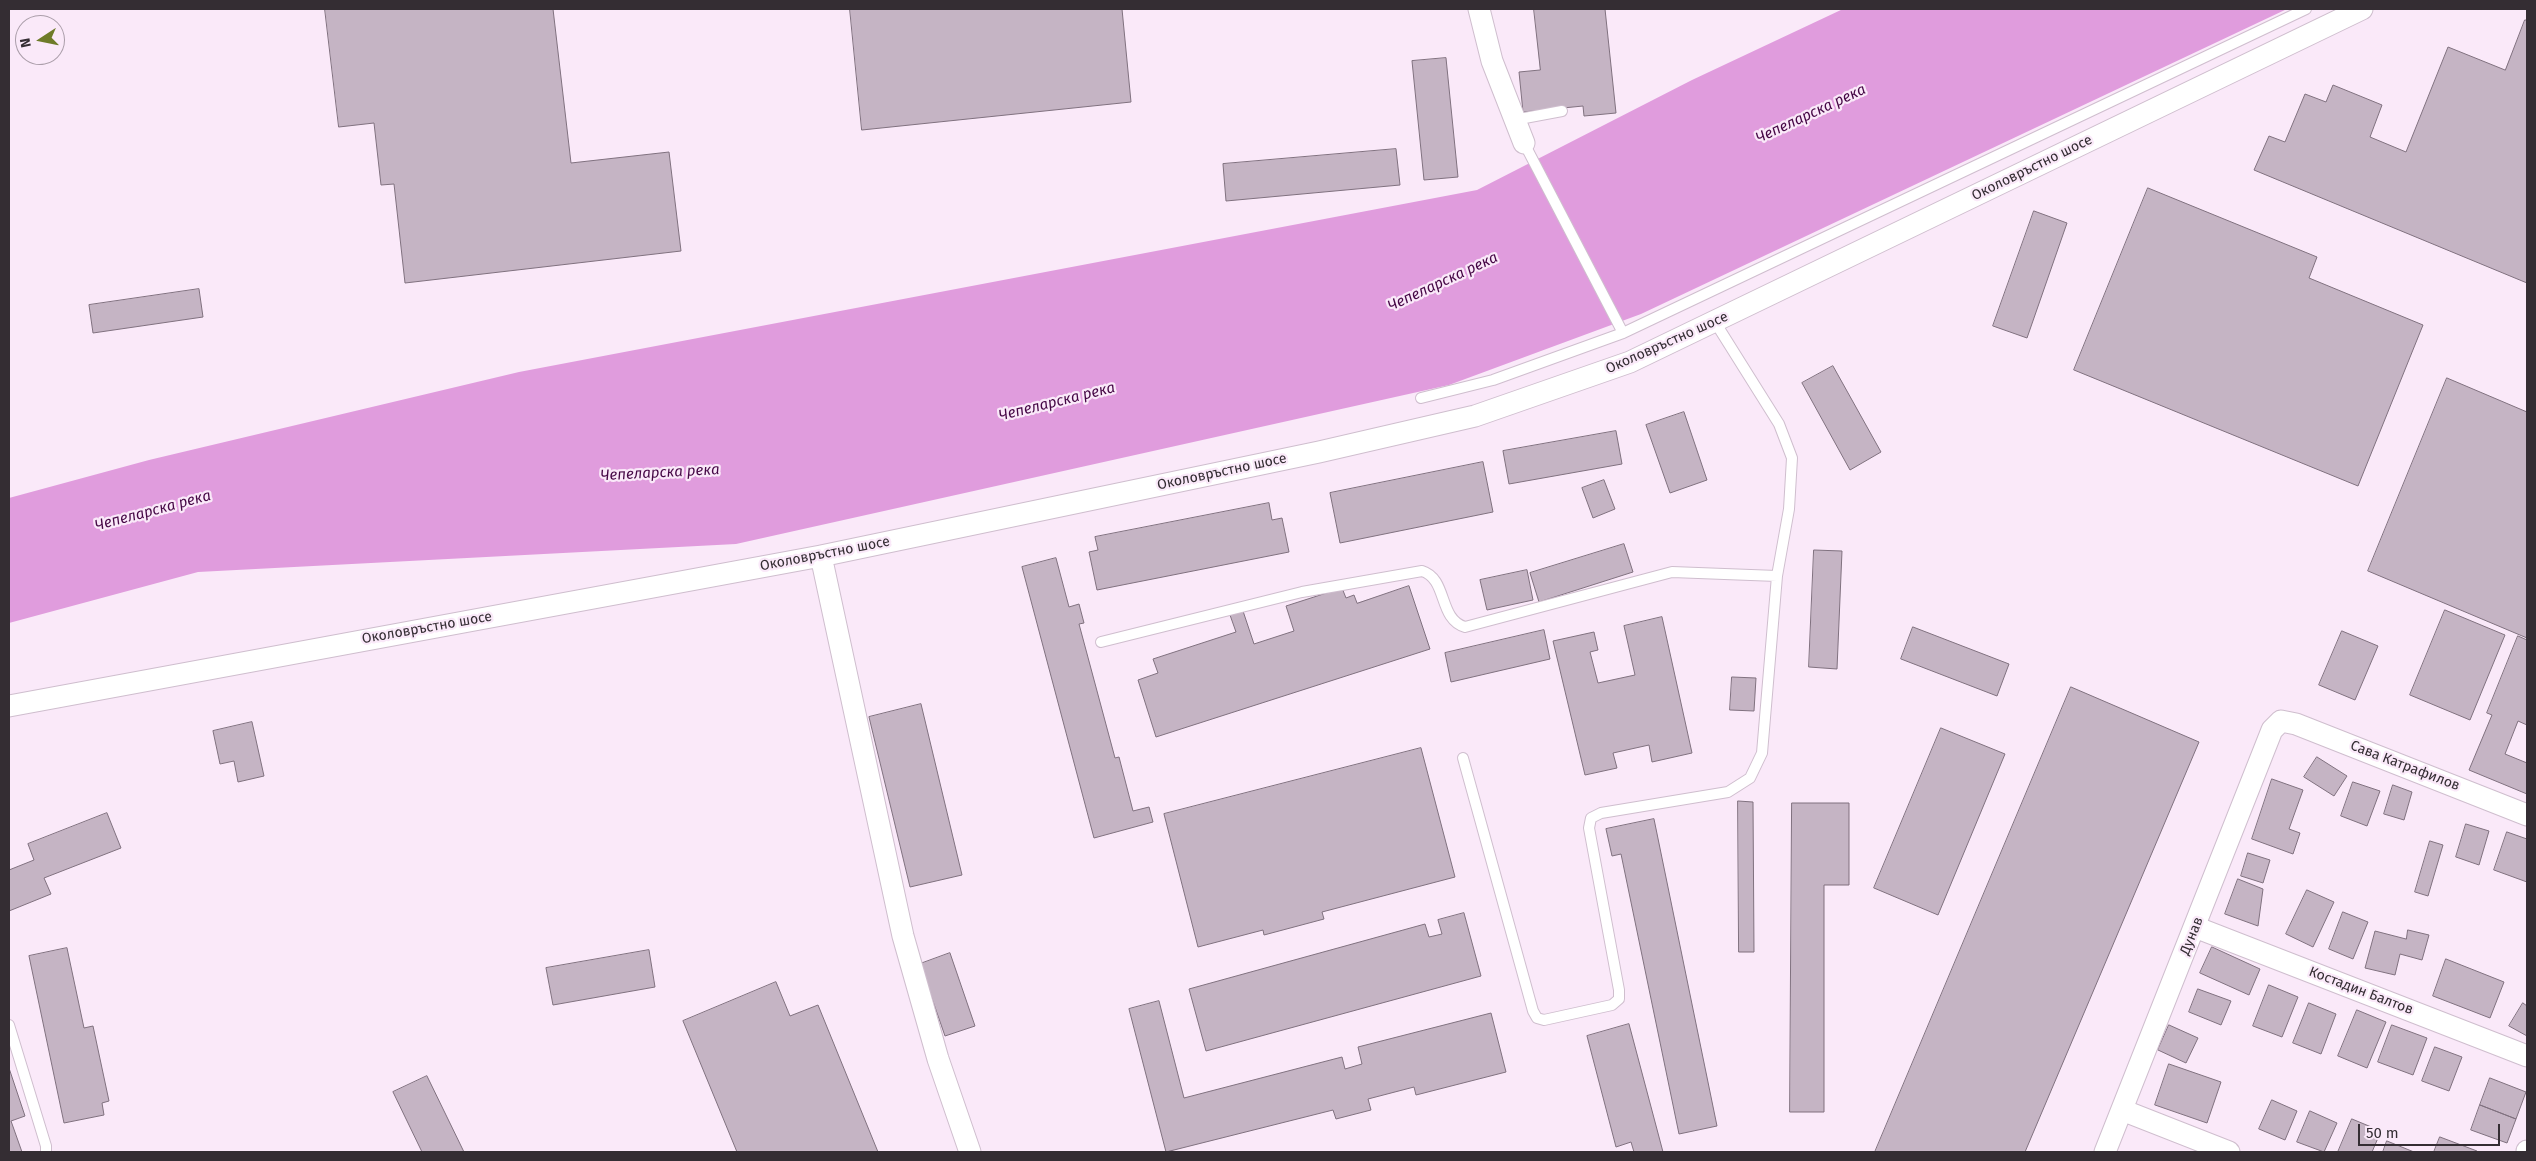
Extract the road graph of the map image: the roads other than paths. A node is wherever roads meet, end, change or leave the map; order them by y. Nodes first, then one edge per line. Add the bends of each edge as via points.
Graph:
1 (1479, 9) edge
2 (2306, 9) edge
3 (2362, 9) edge
4 (1562, 111) dead end
5 (1514, 120) junction
6 (1524, 143) joint
7 (1715, 322) junction
8 (1624, 333) junction
9 (1421, 398) dead end
10 (821, 556) junction
11 (1777, 576) junction
12 (1101, 642) dead end
13 (9, 706) edge
14 (2281, 721) joint
15 (1463, 758) dead end
16 (2527, 815) edge
17 (2195, 927) junction
18 (9, 1025) edge
19 (2527, 1056) edge
20 (2122, 1110) junction
21 (46, 1152) edge
22 (970, 1152) edge
23 (2105, 1152) edge
24 (2229, 1152) edge

1 - 5 street via 1492,61
2 - 8 lane
3 - 7 street, Околовръстно шосе
4 - 5 lane
5 - 6 street
6 - 8 lane
7 - 10 street, Околовръстно шосе via 1630,362 1475,416 1319,452
7 - 11 lane via 1779,424 1792,458 1790,509
8 - 9 lane via 1493,380
10 - 13 street, Околовръстно шосе
10 - 22 street via 903,936 938,1059
11 - 12 lane via 1672,572 1464,627 1450,618 1435,580 1422,572 1302,592
11 - 15 lane via 1762,753 1750,778 1728,792 1601,813 1591,818 1589,828 1619,990 1619,999 1612,1005 1544,1020 1537,1018
14 - 16 street, Сава Катрафилов via 2296,724
14 - 17 street, Дунав via 2272,730
17 - 19 street, Костадин Балтов
17 - 20 street, Дунав
18 - 21 lane
20 - 23 street, Дунав
20 - 24 street

